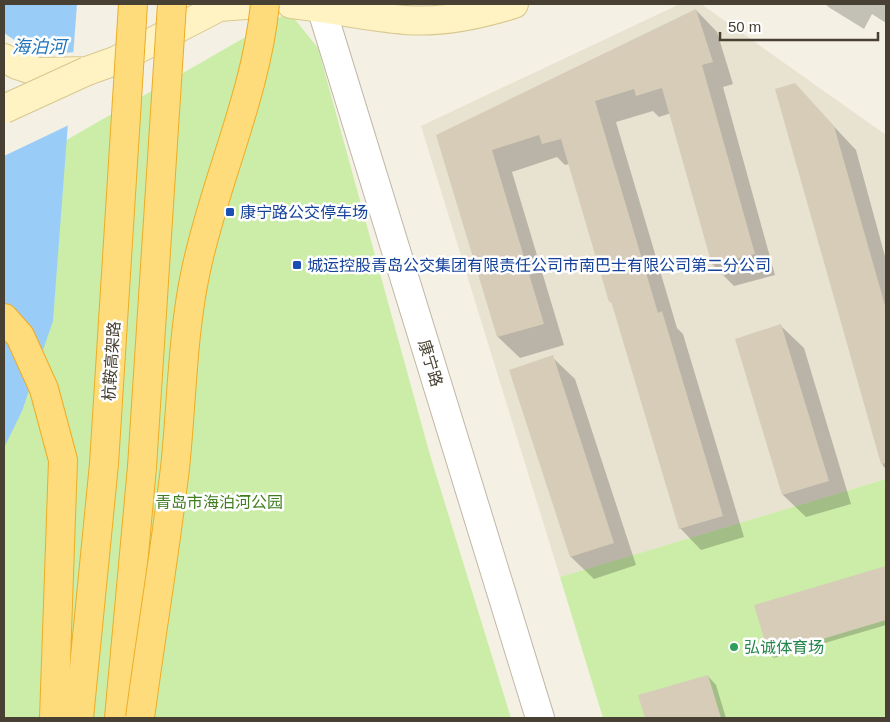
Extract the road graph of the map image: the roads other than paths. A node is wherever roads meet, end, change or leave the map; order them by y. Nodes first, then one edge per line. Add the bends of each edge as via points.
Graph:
1 (133, 4) edge
2 (172, 4) edge
3 (259, 4) edge
4 (264, 4) edge
5 (291, 4) edge
6 (514, 4) edge
7 (222, 5) edge
8 (321, 7) junction
9 (4, 58) edge
10 (87, 71) junction
11 (4, 110) edge
12 (4, 318) edge
13 (54, 718) edge
14 (79, 718) edge
15 (119, 718) edge
16 (140, 718) edge
17 (540, 718) edge

1 - 14 highway, 杭鞍高架路, bridge via 104,464
2 - 15 highway, bridge via 142,457
3 - 7 main road
4 - 16 highway, bridge via 259,50 249,94 196,270 174,469
5 - 8 main road
6 - 8 main road via 460,18 406,20
7 - 10 main road via 115,61
8 - 17 street, 康宁路
9 - 10 main road via 38,72
10 - 11 main road, bridge
12 - 13 highway via 20,336 44,389 63,460

